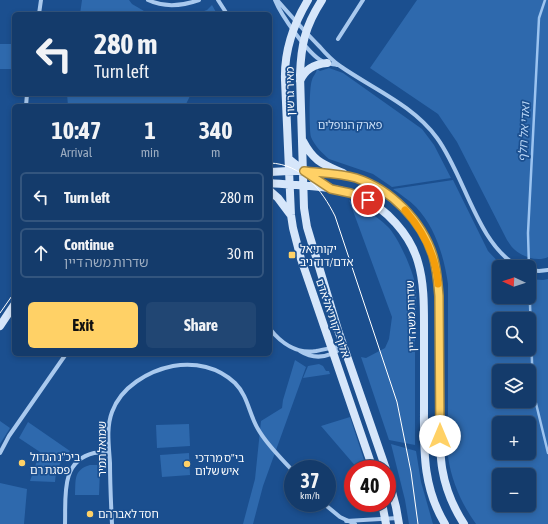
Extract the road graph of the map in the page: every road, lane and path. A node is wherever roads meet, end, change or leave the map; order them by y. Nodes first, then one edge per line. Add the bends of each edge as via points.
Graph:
1 (41, 0) edge
2 (148, 0) edge
3 (199, 0) edge
4 (218, 0) edge
5 (276, 0) edge
6 (308, 0) edge
7 (322, 0) edge
8 (363, 0) edge
9 (39, 12) edge
10 (226, 12) edge
11 (295, 26) junction
12 (306, 32) junction
13 (338, 38) dead end
14 (302, 42) junction
15 (327, 63) junction
16 (339, 65) junction
17 (300, 82) junction
18 (302, 140) junction
19 (289, 159) junction
20 (304, 171) junction
21 (273, 172) edge
22 (289, 177) junction
23 (357, 178) junction
24 (272, 182) edge
25 (304, 186) junction
26 (331, 189) junction
27 (272, 193) edge
28 (291, 215) junction
29 (510, 260) edge
30 (548, 270) edge
31 (536, 271) edge
32 (12, 308) edge
33 (0, 326) edge
34 (272, 332) edge
35 (344, 347) junction
36 (298, 350) junction
37 (333, 350) junction
38 (65, 356) edge
39 (0, 453) edge
40 (109, 453) junction
41 (370, 460) edge
42 (383, 460) edge
43 (284, 462) edge
44 (334, 512) edge
45 (383, 512) edge
46 (346, 520) junction
47 (398, 521) edge
48 (385, 522) edge
49 (65, 524) edge
50 (112, 524) edge
51 (355, 524) edge
52 (445, 524) edge
53 (464, 524) edge

1 - 9 street
2 - 3 street via 170,6
4 - 10 street
5 - 11 street
5 - 11 street via 286,20
6 - 11 street, מאיר גרשון
7 - 12 street, מאיר גרשון
8 - 13 street
11 - 12 street
11 - 14 street
11 - 19 street, מאיר גרשון via 287,48 285,70
12 - 14 street, מאיר גרשון
12 - 16 street
14 - 15 street via 317,58
14 - 17 street, מאיר גרשון
15 - 16 street
15 - 17 street via 312,66
16 - 29 street via 406,108 437,137 453,163 487,234
17 - 18 street, מאיר גרשון
18 - 20 street, מאיר גרשון
18 - 23 street via 319,162
19 - 20 street
19 - 22 street, מאיר גרשון
20 - 22 street
20 - 23 street
20 - 25 street, מאיר גרשון
20 - 26 street
21 - 22 street
22 - 24 street
22 - 25 street
22 - 28 street, אלוף יקותיאל אדם
23 - 53 street via 375,186 405,209 423,234 433,257 439,296 440,463 453,506
25 - 26 street, שדרות משה דיין
25 - 35 street, אלוף יקותיאל אדם via 304,208 310,238
26 - 52 street, שדרות משה דיין via 359,196 385,212 407,238 418,261 424,296 425,465 433,498
27 - 28 street
28 - 37 street, אלוף יקותיאל אדם via 301,259
30 - 31 street
32 - 33 street
34 - 36 street via 285,344
35 - 37 street
35 - 37 street
35 - 42 street, אלוף יקותיאל אדם
36 - 37 street
36 - 37 street via 314,357 324,357
37 - 41 street, אלוף יקותיאל אדם
38 - 39 street
40 - 43 street, שמואל תמיר via 112,411 127,389 162,369 196,365 211,368 242,390 258,429
40 - 49 street via 94,453 73,465 68,474
40 - 50 street, שמואל תמיר
44 - 46 street
45 - 48 street
46 - 48 street
46 - 51 street
47 - 48 street

